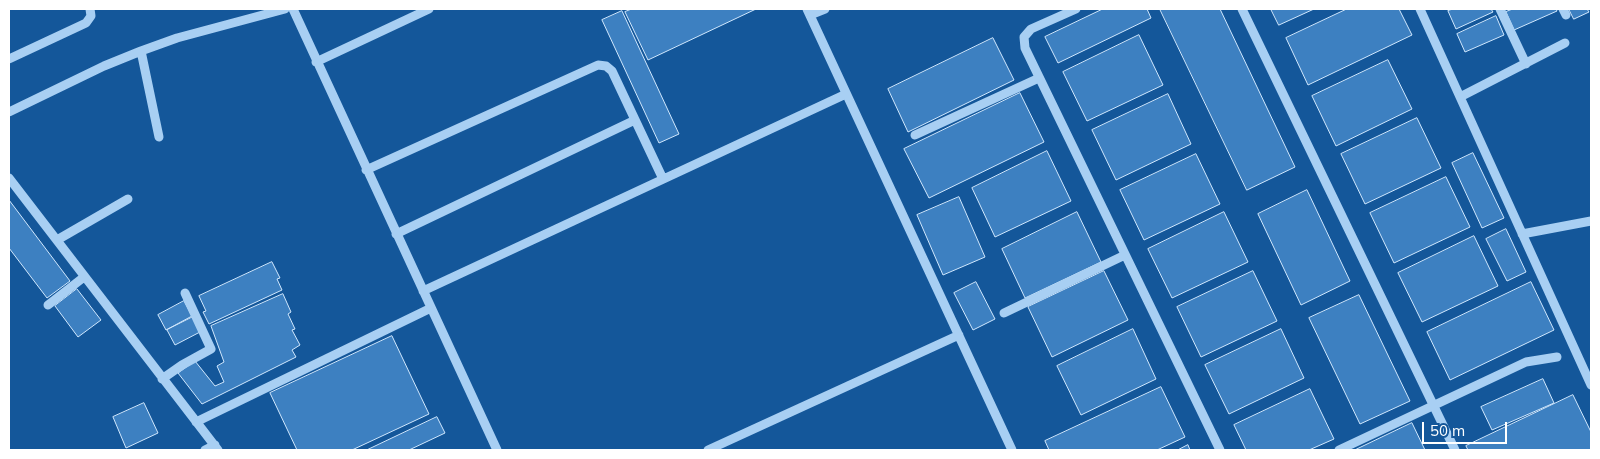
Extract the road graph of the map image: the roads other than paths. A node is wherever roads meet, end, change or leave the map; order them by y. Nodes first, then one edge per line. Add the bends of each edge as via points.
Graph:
1 (90, 9) edge
2 (285, 9) edge
3 (293, 9) edge
4 (429, 9) edge
5 (825, 9) edge
6 (1076, 9) edge
7 (1242, 9) edge
8 (1420, 9) edge
9 (1500, 9) edge
10 (808, 12) edge
11 (1565, 43) dead end
12 (141, 51) junction
13 (9, 59) edge
14 (316, 62) junction
15 (1526, 64) junction
16 (1040, 78) junction
17 (846, 94) junction
18 (1460, 97) junction
19 (9, 112) edge
20 (635, 120) junction
21 (915, 135) dead end
22 (159, 137) dead end
23 (366, 170) junction
24 (9, 178) edge
25 (663, 179) junction
26 (128, 199) dead end
27 (1591, 221) edge
28 (396, 234) junction
29 (1522, 234) junction
30 (57, 240) junction
31 (1125, 255) junction
32 (84, 277) junction
33 (423, 291) junction
34 (185, 293) dead end
35 (48, 305) dead end
36 (431, 308) junction
37 (1004, 313) dead end
38 (959, 335) junction
39 (1557, 357) dead end
40 (162, 379) junction
41 (1591, 385) edge
42 (1433, 406) junction
43 (196, 422) junction
44 (217, 448) edge
45 (205, 450) edge
46 (497, 450) edge
47 (708, 450) edge
48 (1011, 450) edge
49 (1220, 450) edge
50 (1339, 450) edge
51 (1455, 450) edge

1 - 13 street via 91,16 86,23
2 - 12 street via 176,38
3 - 14 street
4 - 14 street
5 - 10 street
6 - 16 street via 1032,29 1024,37 1025,48
7 - 42 street
8 - 18 street
9 - 15 street
10 - 17 street
11 - 15 street
12 - 19 street
12 - 22 street
14 - 23 street
15 - 18 street
16 - 21 street
16 - 31 street
17 - 25 street
17 - 38 street
18 - 29 street
20 - 23 street via 612,71 606,66 598,66
20 - 25 street
20 - 28 street
23 - 28 street
24 - 30 street
25 - 33 street
26 - 30 street
27 - 29 street
28 - 33 street
29 - 41 street
30 - 32 street
31 - 37 street
31 - 49 street
32 - 35 street
32 - 40 street
33 - 36 street
34 - 40 street via 211,349
36 - 43 street
36 - 46 street
38 - 47 street
38 - 48 street
39 - 42 street via 1526,362
40 - 43 street
42 - 50 street
42 - 51 street
43 - 44 street
44 - 45 street

